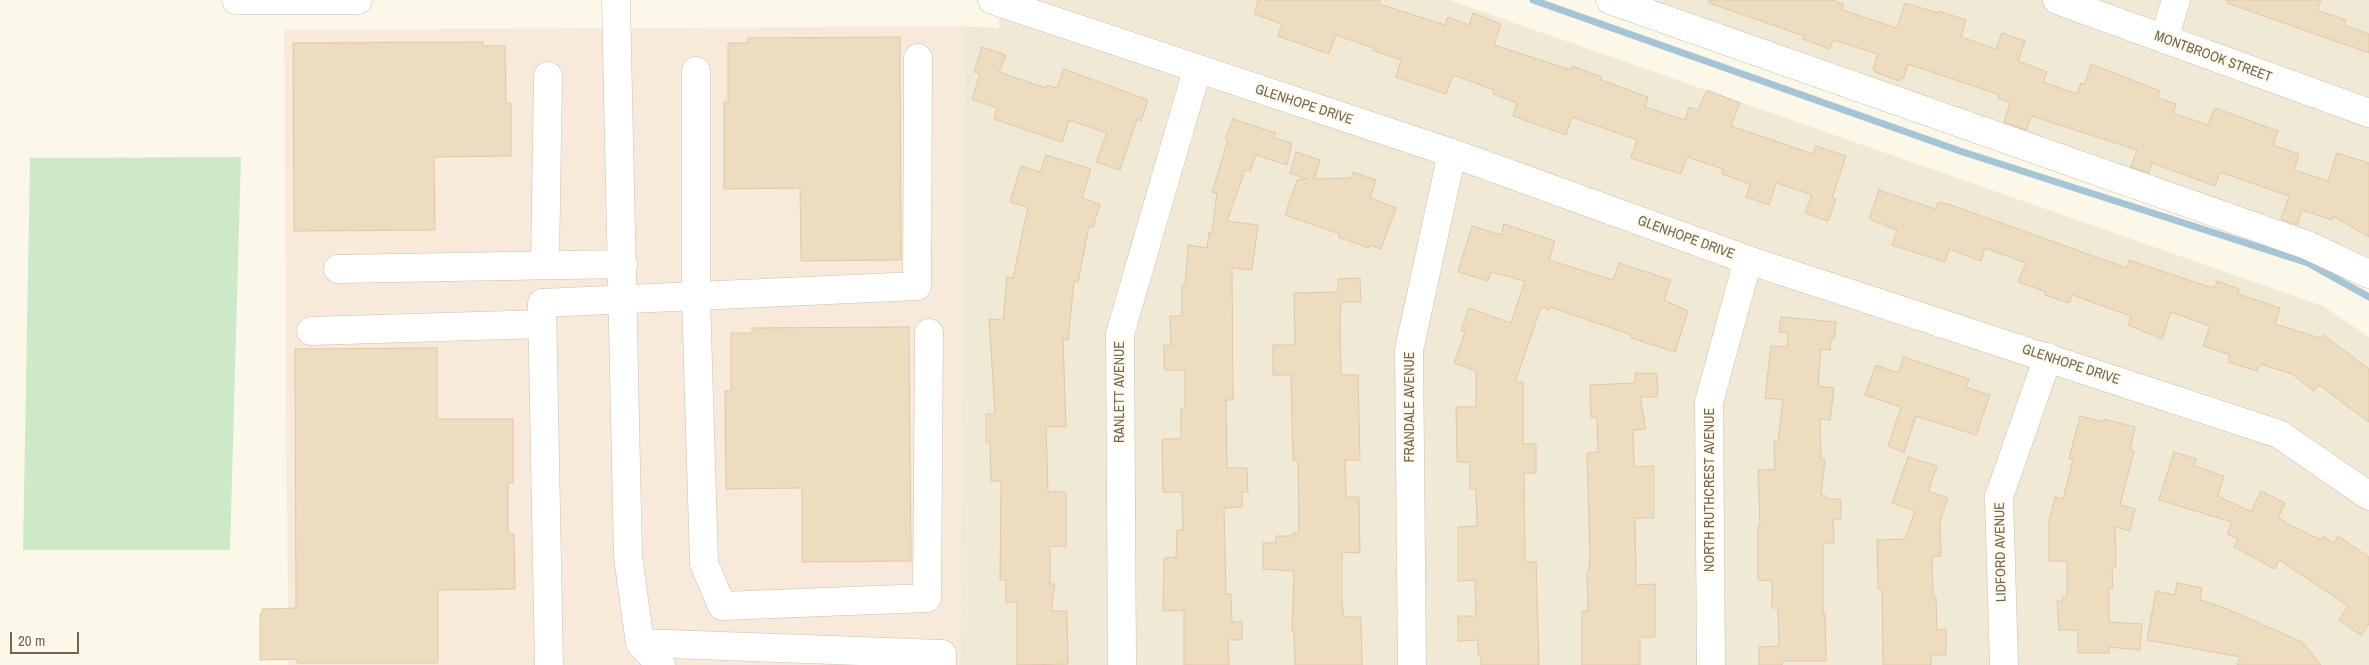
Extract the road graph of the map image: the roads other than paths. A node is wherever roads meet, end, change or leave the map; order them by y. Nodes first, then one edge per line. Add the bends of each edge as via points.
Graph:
1 (236, 0) edge
2 (358, 0) edge
3 (616, 0) edge
4 (992, 0) edge
5 (1610, 0) edge
6 (2057, 0) edge
7 (2176, 0) edge
8 (2164, 38) junction
9 (918, 58) dead end
10 (1197, 70) junction
11 (696, 71) dead end
12 (548, 76) dead end
13 (2369, 113) edge
14 (1452, 153) junction
15 (1748, 260) junction
16 (623, 264) junction
17 (545, 265) junction
18 (338, 269) dead end
19 (2369, 274) edge
20 (696, 296) junction
21 (624, 299) junction
22 (542, 324) junction
23 (311, 331) dead end
24 (929, 332) dead end
25 (2048, 357) junction
26 (2369, 496) edge
27 (634, 654) edge
28 (549, 665) edge
29 (661, 665) edge
30 (942, 665) edge
31 (1122, 665) edge
32 (1412, 665) edge
33 (1711, 665) edge
34 (2004, 665) edge

1 - 2 street
3 - 16 street
4 - 10 street, GLENHOPE DRIVE
5 - 19 street via 2307,245
6 - 8 street, MONTBROOK STREET
7 - 8 street
8 - 13 street, MONTBROOK STREET
9 - 20 street via 917,286
10 - 14 street, GLENHOPE DRIVE
10 - 31 street, RANLETT AVENUE via 1120,334
11 - 20 street
12 - 17 street
14 - 15 street, GLENHOPE DRIVE
14 - 32 street, FRANDALE AVENUE via 1409,350
15 - 25 street, GLENHOPE DRIVE
15 - 33 street, NORTH RUTHCREST AVENUE via 1709,402
16 - 17 street
16 - 21 street
17 - 18 street
20 - 21 street
20 - 24 street via 704,564 722,606 927,598
21 - 22 street via 542,303
21 - 27 street via 628,557
22 - 23 street
22 - 28 street
25 - 26 street, GLENHOPE DRIVE via 2279,434
25 - 34 street, LIDFORD AVENUE via 1999,498
27 - 29 street
27 - 30 street via 942,654

